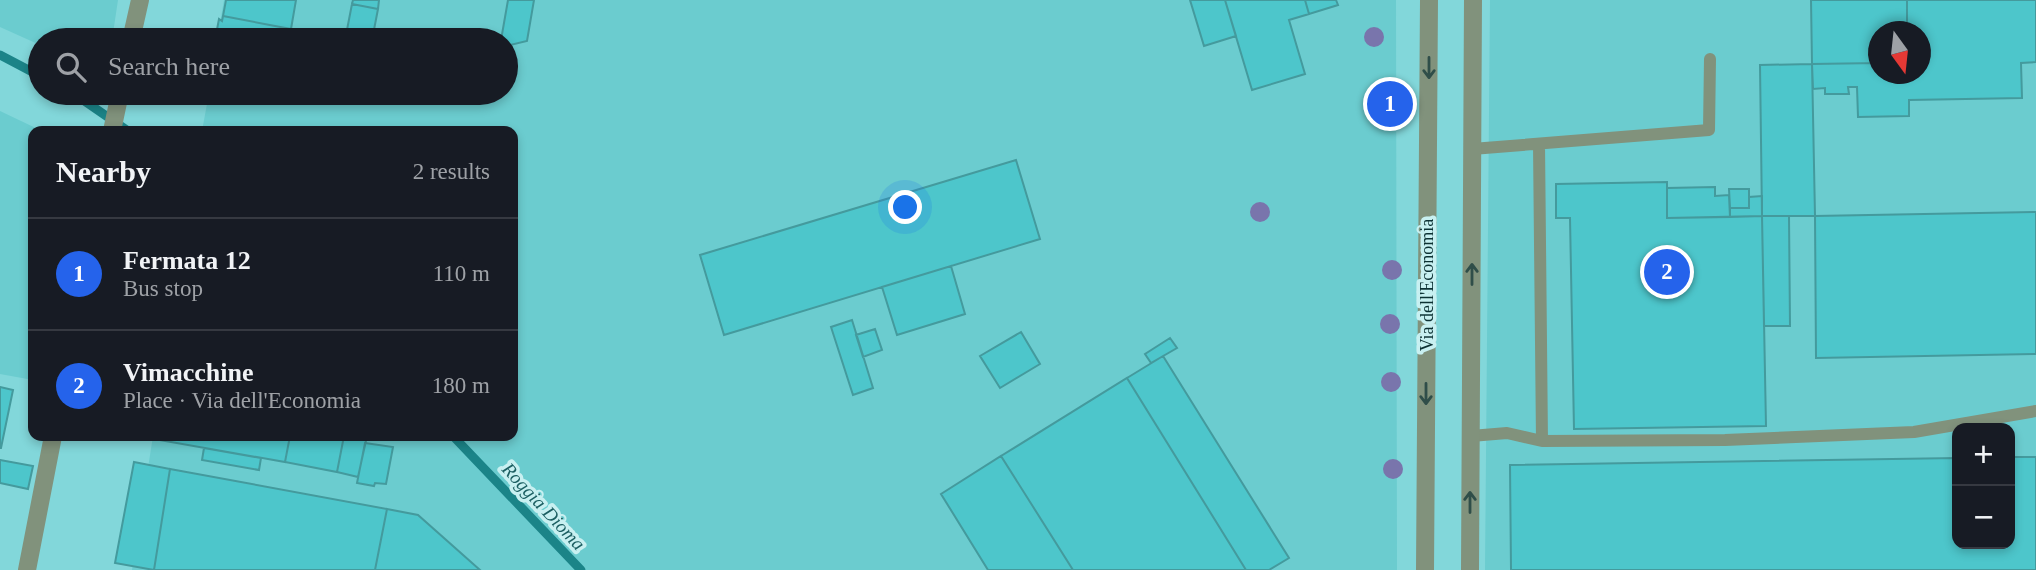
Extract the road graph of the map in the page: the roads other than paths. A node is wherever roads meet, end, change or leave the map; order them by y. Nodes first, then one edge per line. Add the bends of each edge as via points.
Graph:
1 (140, 0) edge
2 (1429, 0) edge
3 (1473, 0) edge
4 (134, 28) edge
5 (1710, 60) dead end
6 (117, 105) edge
7 (113, 126) edge
8 (1539, 144) junction
9 (1472, 149) junction
10 (2036, 411) edge
11 (1471, 436) junction
12 (51, 441) edge
13 (1542, 441) junction
14 (27, 570) edge
15 (1425, 570) edge
16 (1470, 570) edge

1 - 4 street
2 -> 15 street, Via dell'Economia
3 - 9 street
5 - 8 lane via 1709,130
6 - 7 street
8 - 9 lane
8 - 13 lane
11 -> 9 street
10 - 13 lane via 1914,432
11 - 13 lane via 1507,433
16 -> 11 street
12 - 14 street

